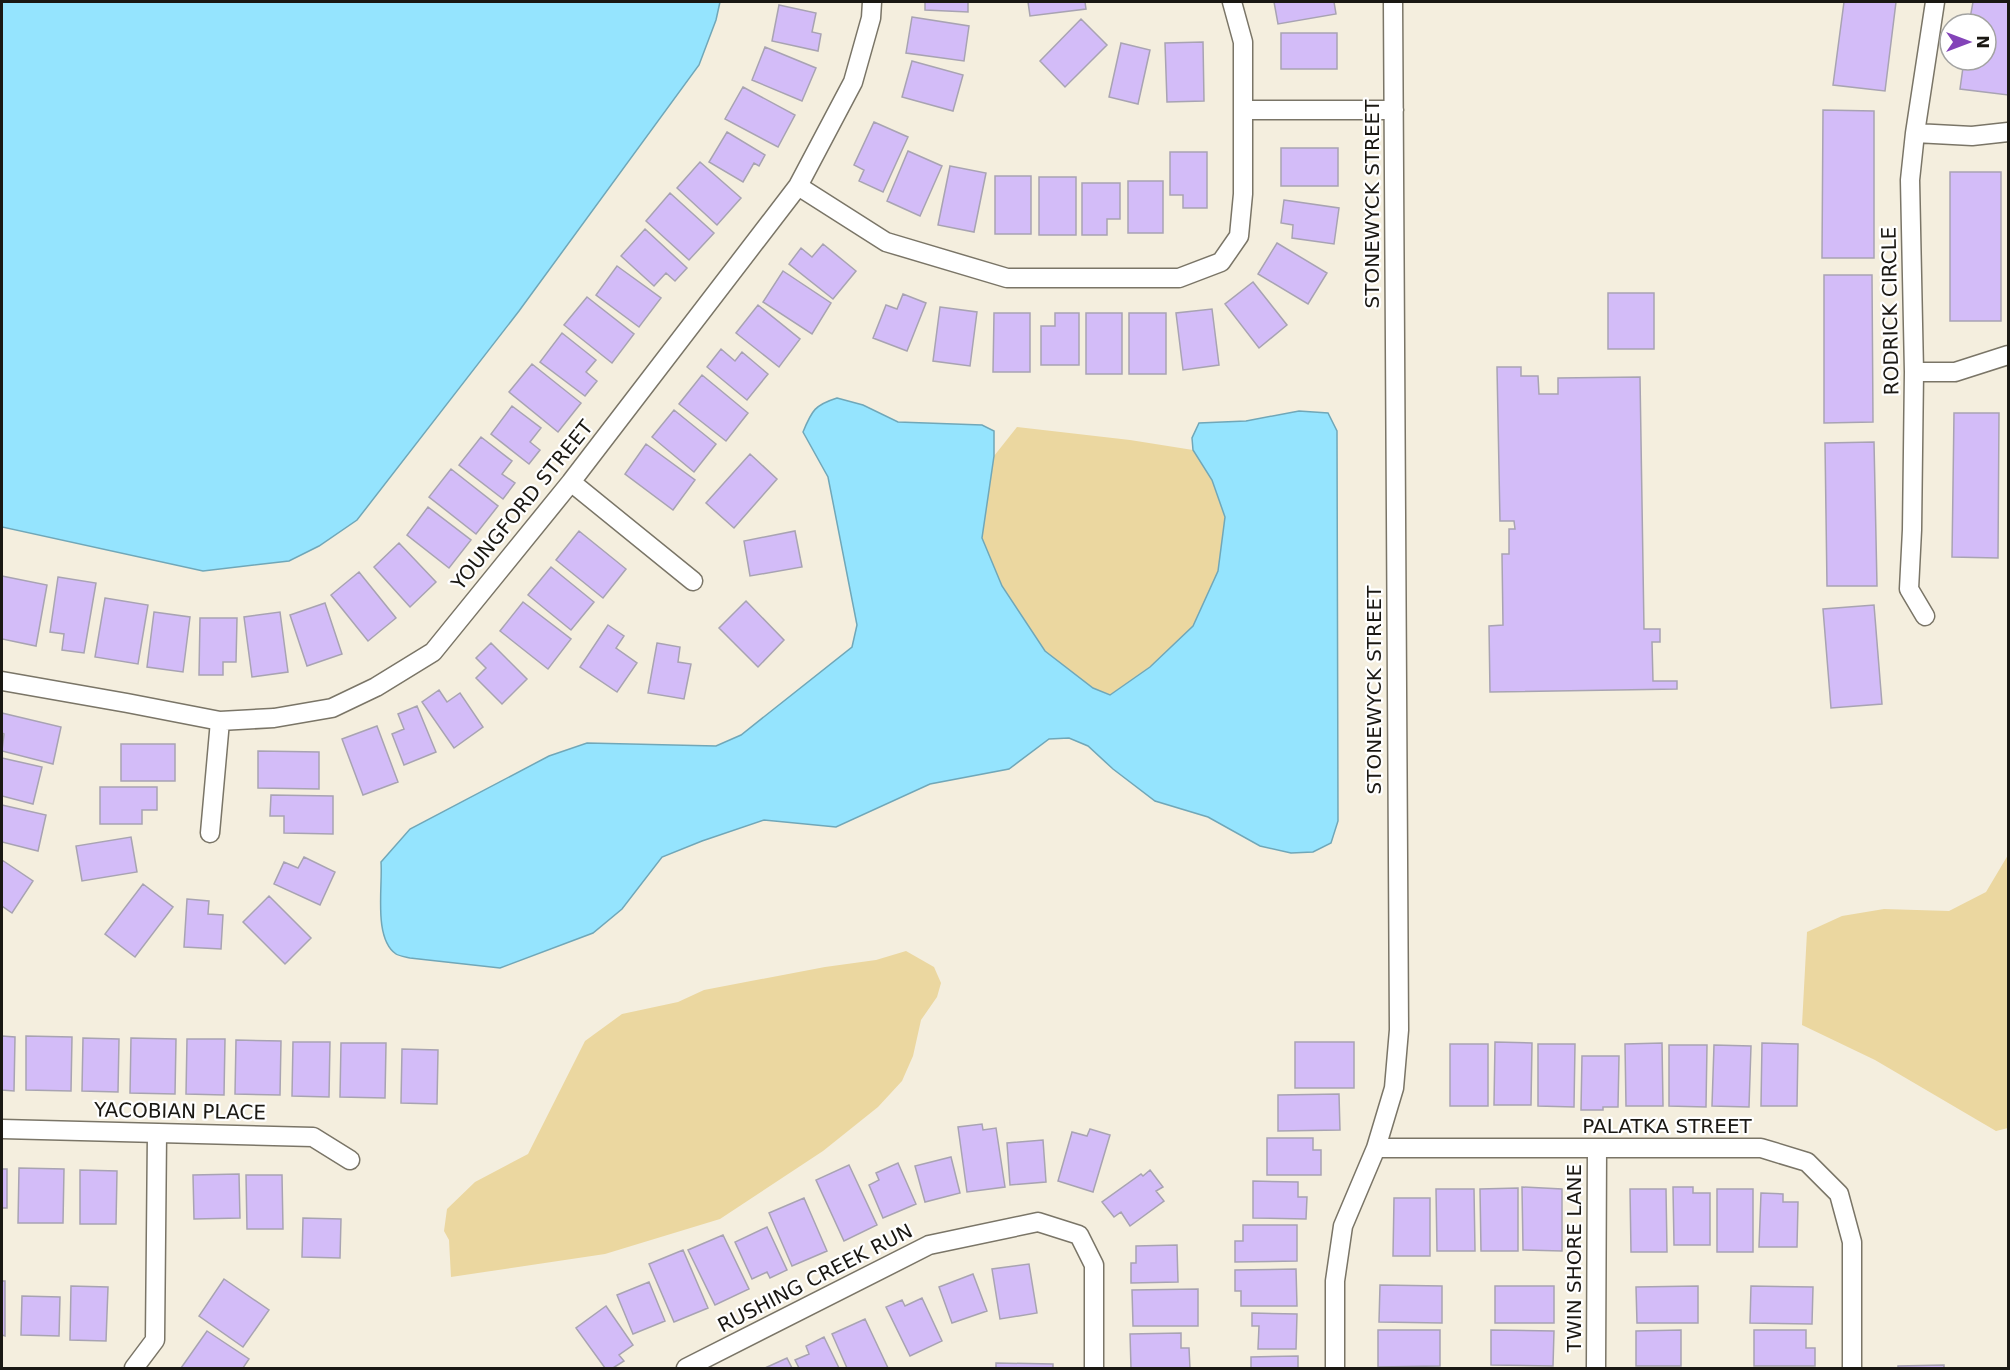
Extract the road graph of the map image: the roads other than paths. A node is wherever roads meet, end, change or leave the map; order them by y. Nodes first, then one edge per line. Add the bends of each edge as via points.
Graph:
1 (872, 2) edge
2 (1232, 2) edge
3 (1393, 2) edge
4 (1935, 2) edge
5 (1243, 110) junction
6 (1394, 111) junction
7 (2008, 132) edge
8 (1915, 133) junction
9 (798, 186) junction
10 (2008, 356) edge
11 (1914, 372) junction
12 (571, 482) junction
13 (693, 581) dead end
14 (1925, 616) dead end
15 (2, 681) edge
16 (220, 721) junction
17 (210, 833) dead end
18 (2, 1129) edge
19 (157, 1133) junction
20 (1376, 1148) junction
21 (1597, 1148) junction
22 (350, 1160) dead end
23 (134, 1368) edge
24 (686, 1368) edge
25 (1094, 1368) edge
26 (1335, 1368) edge
27 (1596, 1368) edge
28 (1852, 1368) edge

1 - 9 street, YOUNGFORD STREET via 853,82
2 - 5 street via 1243,42
3 - 6 street, STONEWYCK STREET
4 - 8 street, RODRICK CIRCLE
5 - 6 street
5 - 9 street via 1239,236 1221,262 1179,278 1007,278 886,242
6 - 20 street, STONEWYCK STREET via 1399,1030 1394,1088
7 - 8 street via 1972,136
8 - 11 street, RODRICK CIRCLE via 1910,180
9 - 12 street, YOUNGFORD STREET
10 - 11 street via 1955,372
11 - 14 street, RODRICK CIRCLE via 1909,590
12 - 13 street
12 - 16 street, YOUNGFORD STREET via 433,652 332,708 274,718
15 - 16 street, YOUNGFORD STREET
16 - 17 street
18 - 19 street, YACOBIAN PLACE
19 - 22 street, YACOBIAN PLACE via 314,1137
19 - 23 street via 155,1340
20 - 21 street, PALATKA STREET
20 - 26 street, STONEWYCK STREET via 1342,1226 1335,1281
21 - 27 street, TWIN SHORE LANE
21 - 28 street, PALATKA STREET via 1761,1148 1807,1162 1839,1194 1852,1242
24 - 25 street, RUSHING CREEK RUN via 929,1245 1038,1222 1079,1235 1094,1265

